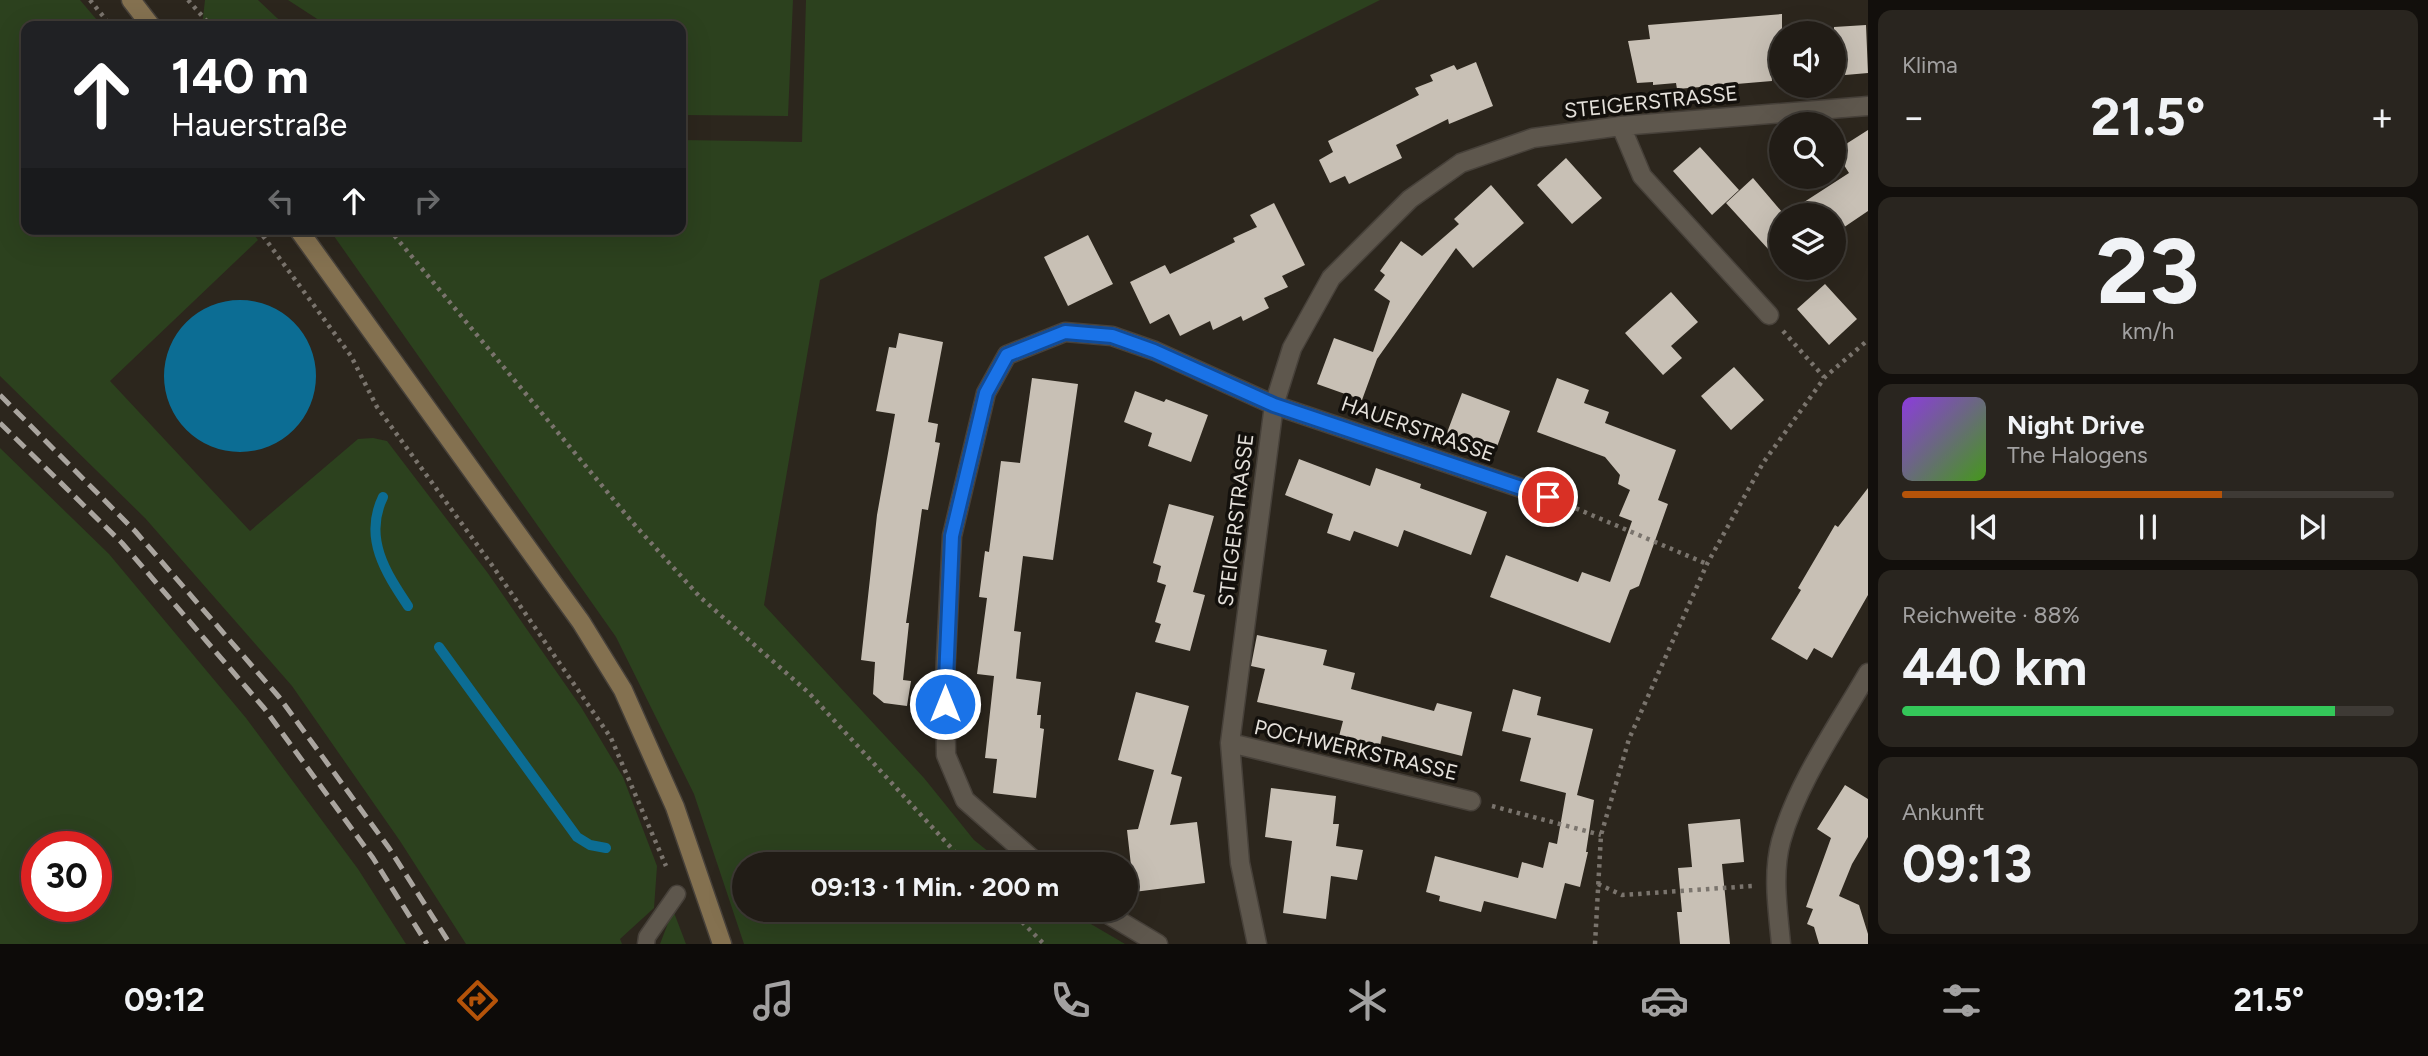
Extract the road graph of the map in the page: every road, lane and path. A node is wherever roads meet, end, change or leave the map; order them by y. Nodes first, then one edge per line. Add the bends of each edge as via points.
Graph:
1 (90, 0) edge
2 (131, 0) edge
3 (188, 0) edge
4 (107, 21) edge
5 (147, 21) edge
6 (207, 21) edge
7 (1868, 106) edge
8 (1621, 126) junction
9 (262, 235) edge
10 (302, 235) edge
11 (394, 235) edge
12 (1769, 315) joint
13 (1868, 340) edge
14 (1825, 377) junction
15 (1274, 405) junction
16 (1548, 497) joint
17 (1707, 564) junction
18 (1868, 673) edge
19 (1230, 743) junction
20 (1471, 801) joint
21 (1601, 835) junction
22 (955, 852) edge
23 (1024, 852) edge
24 (1598, 884) junction
25 (1776, 884) junction
26 (677, 894) joint
27 (1022, 922) edge
28 (1121, 922) edge
29 (646, 944) edge
30 (722, 944) edge
31 (1044, 944) edge
32 (1158, 944) edge
33 (1257, 944) edge
34 (1595, 944) edge
35 (1781, 944) edge

1 - 4 path
2 - 5 main road
3 - 6 path
7 - 8 street, STEIGERSTRASSE
8 - 12 street via 1642,176
8 - 15 street, STEIGERSTRASSE via 1532,138 1461,163 1410,199 1331,278 1293,348
9 - 26 path via 351,356 377,407 611,738
10 - 30 main road via 573,611 623,690 675,807
11 - 22 path via 700,597 809,693
12 - 14 path
13 - 14 path
14 - 17 path via 1763,463
15 - 16 street, HAUERSTRASSE
15 - 19 street, STEIGERSTRASSE
15 - 23 street, HAUERSTRASSE via 1112,336 1065,332 1007,355 986,393 952,536 944,678 946,755 965,800
16 - 17 path
17 - 21 path via 1629,739
18 - 25 street via 1801,790 1781,843
19 - 20 street, POCHWERKSTRASSE
19 - 33 street, STEIGERSTRASSE via 1240,863
20 - 21 path
21 - 24 path
24 - 25 path via 1622,895
24 - 34 path
25 - 35 street
26 - 29 lane
27 - 31 path
28 - 32 street

